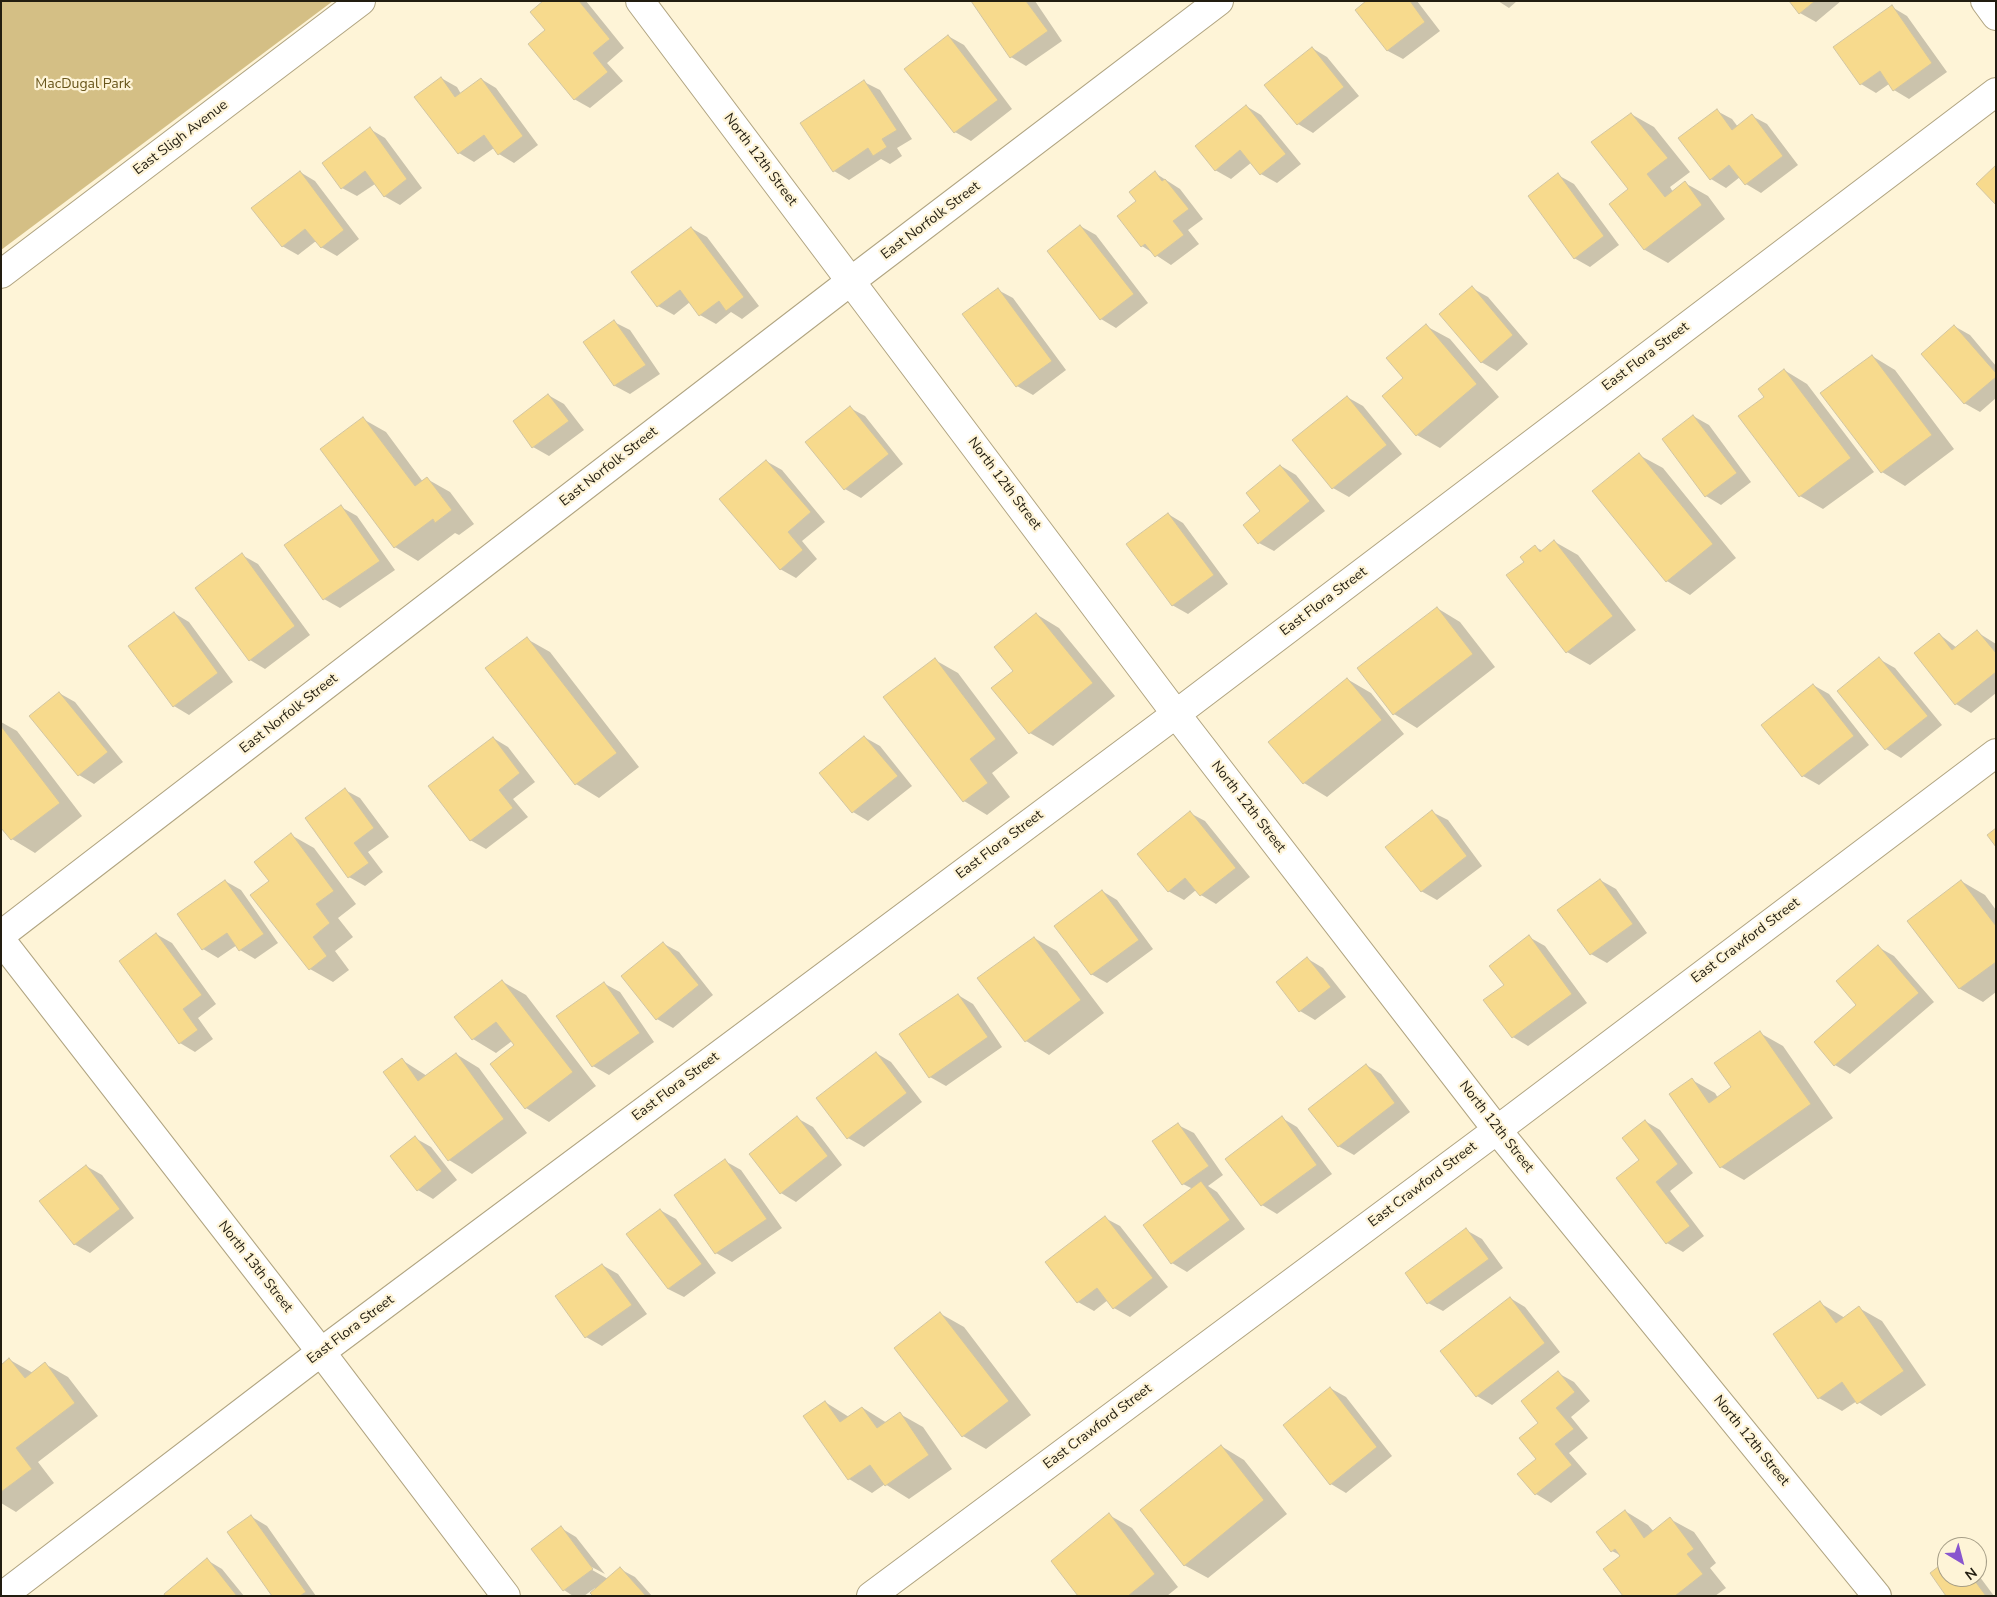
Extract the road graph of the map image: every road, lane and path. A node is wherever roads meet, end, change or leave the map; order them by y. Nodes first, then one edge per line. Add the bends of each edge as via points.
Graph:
1 (361, 1) edge
2 (640, 1) edge
3 (1219, 1) edge
4 (1985, 1) edge
5 (1996, 16) edge
6 (1996, 92) edge
7 (1, 274) edge
8 (852, 281) junction
9 (1176, 714) junction
10 (1996, 753) edge
11 (1, 935) edge
12 (1, 940) edge
13 (1497, 1130) junction
14 (321, 1352) junction
15 (2, 1596) edge
16 (506, 1596) edge
17 (871, 1596) edge
18 (1878, 1596) edge

1 - 7 street, East Sligh Avenue
2 - 8 street, North 12th Street
3 - 8 street, East Norfolk Street
4 - 5 street
6 - 9 street, East Flora Street
8 - 9 street, North 12th Street
8 - 11 street, East Norfolk Street
9 - 13 street, North 12th Street
9 - 14 street, East Flora Street
10 - 13 street, East Crawford Street
12 - 14 street, North 13th Street
13 - 17 street, East Crawford Street
13 - 18 street, North 12th Street
14 - 15 street, East Flora Street
14 - 16 street, North 13th Street

